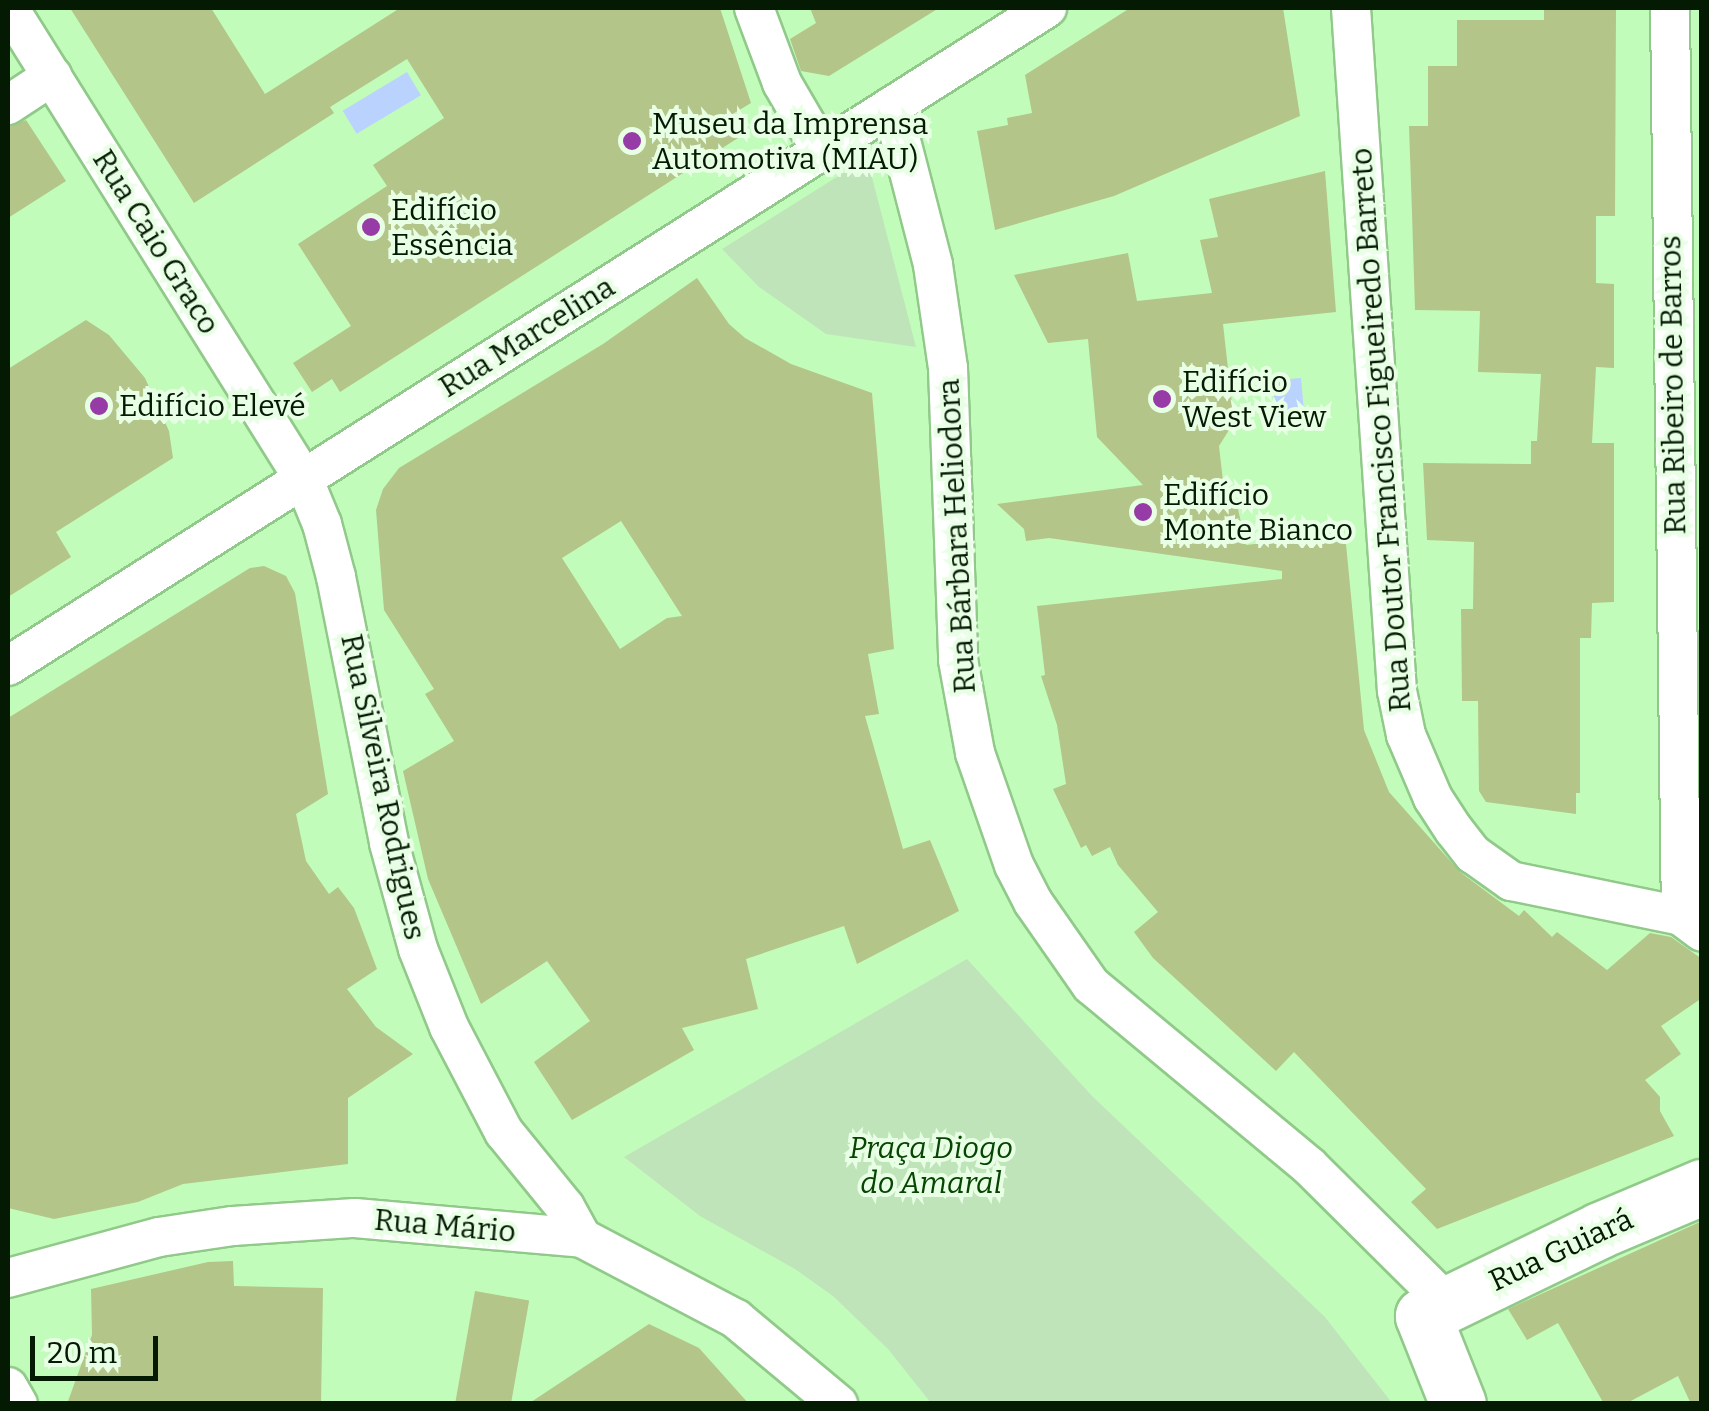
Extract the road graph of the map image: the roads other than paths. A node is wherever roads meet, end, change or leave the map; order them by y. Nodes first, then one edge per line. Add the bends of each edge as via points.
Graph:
1 (10, 8) edge
2 (754, 8) edge
3 (1047, 8) edge
4 (1351, 8) edge
5 (1670, 8) edge
6 (52, 76) junction
7 (1686, 102) edge
8 (8, 104) edge
9 (892, 106) junction
10 (821, 150) junction
11 (303, 478) junction
12 (8, 666) edge
13 (1691, 924) edge
14 (1702, 1187) edge
15 (582, 1238) junction
16 (8, 1278) edge
17 (1429, 1299) junction
18 (8, 1387) edge
19 (18, 1404) edge
20 (838, 1404) edge
21 (1458, 1404) edge
22 (1499, 1404) edge

1 - 6 street, Rua Caio Graco
2 - 10 street via 782,83
3 - 9 street, Rua Marcelina
4 - 13 street, Rua Doutor Francisco Figueiredo Barreto via 1397,691 1406,735 1454,830 1510,881
5 - 7 street, Rua Ribeiro de Barros
6 - 8 street
6 - 11 street, Rua Caio Graco
7 - 13 street, Rua Ribeiro de Barros
9 - 10 street, Rua Marcelina
9 - 17 street, Rua Bárbara Heliodora via 933,265 948,368 958,660 975,752 1014,866 1091,985 1309,1166
10 - 11 street, Rua Marcelina
11 - 12 street, Rua Marcelina
11 - 15 street, Rua Silveira Rodrigues via 336,576 389,843 418,948 449,1027 504,1132
14 - 17 street, Rua Guiará
15 - 16 street, Rua Mário via 354,1218 159,1237
15 - 20 street, Rua Mário via 736,1319
17 - 21 street, Rua Bárbara Heliodora
17 - 22 street, Rua Bárbara Heliodora
18 - 19 street

